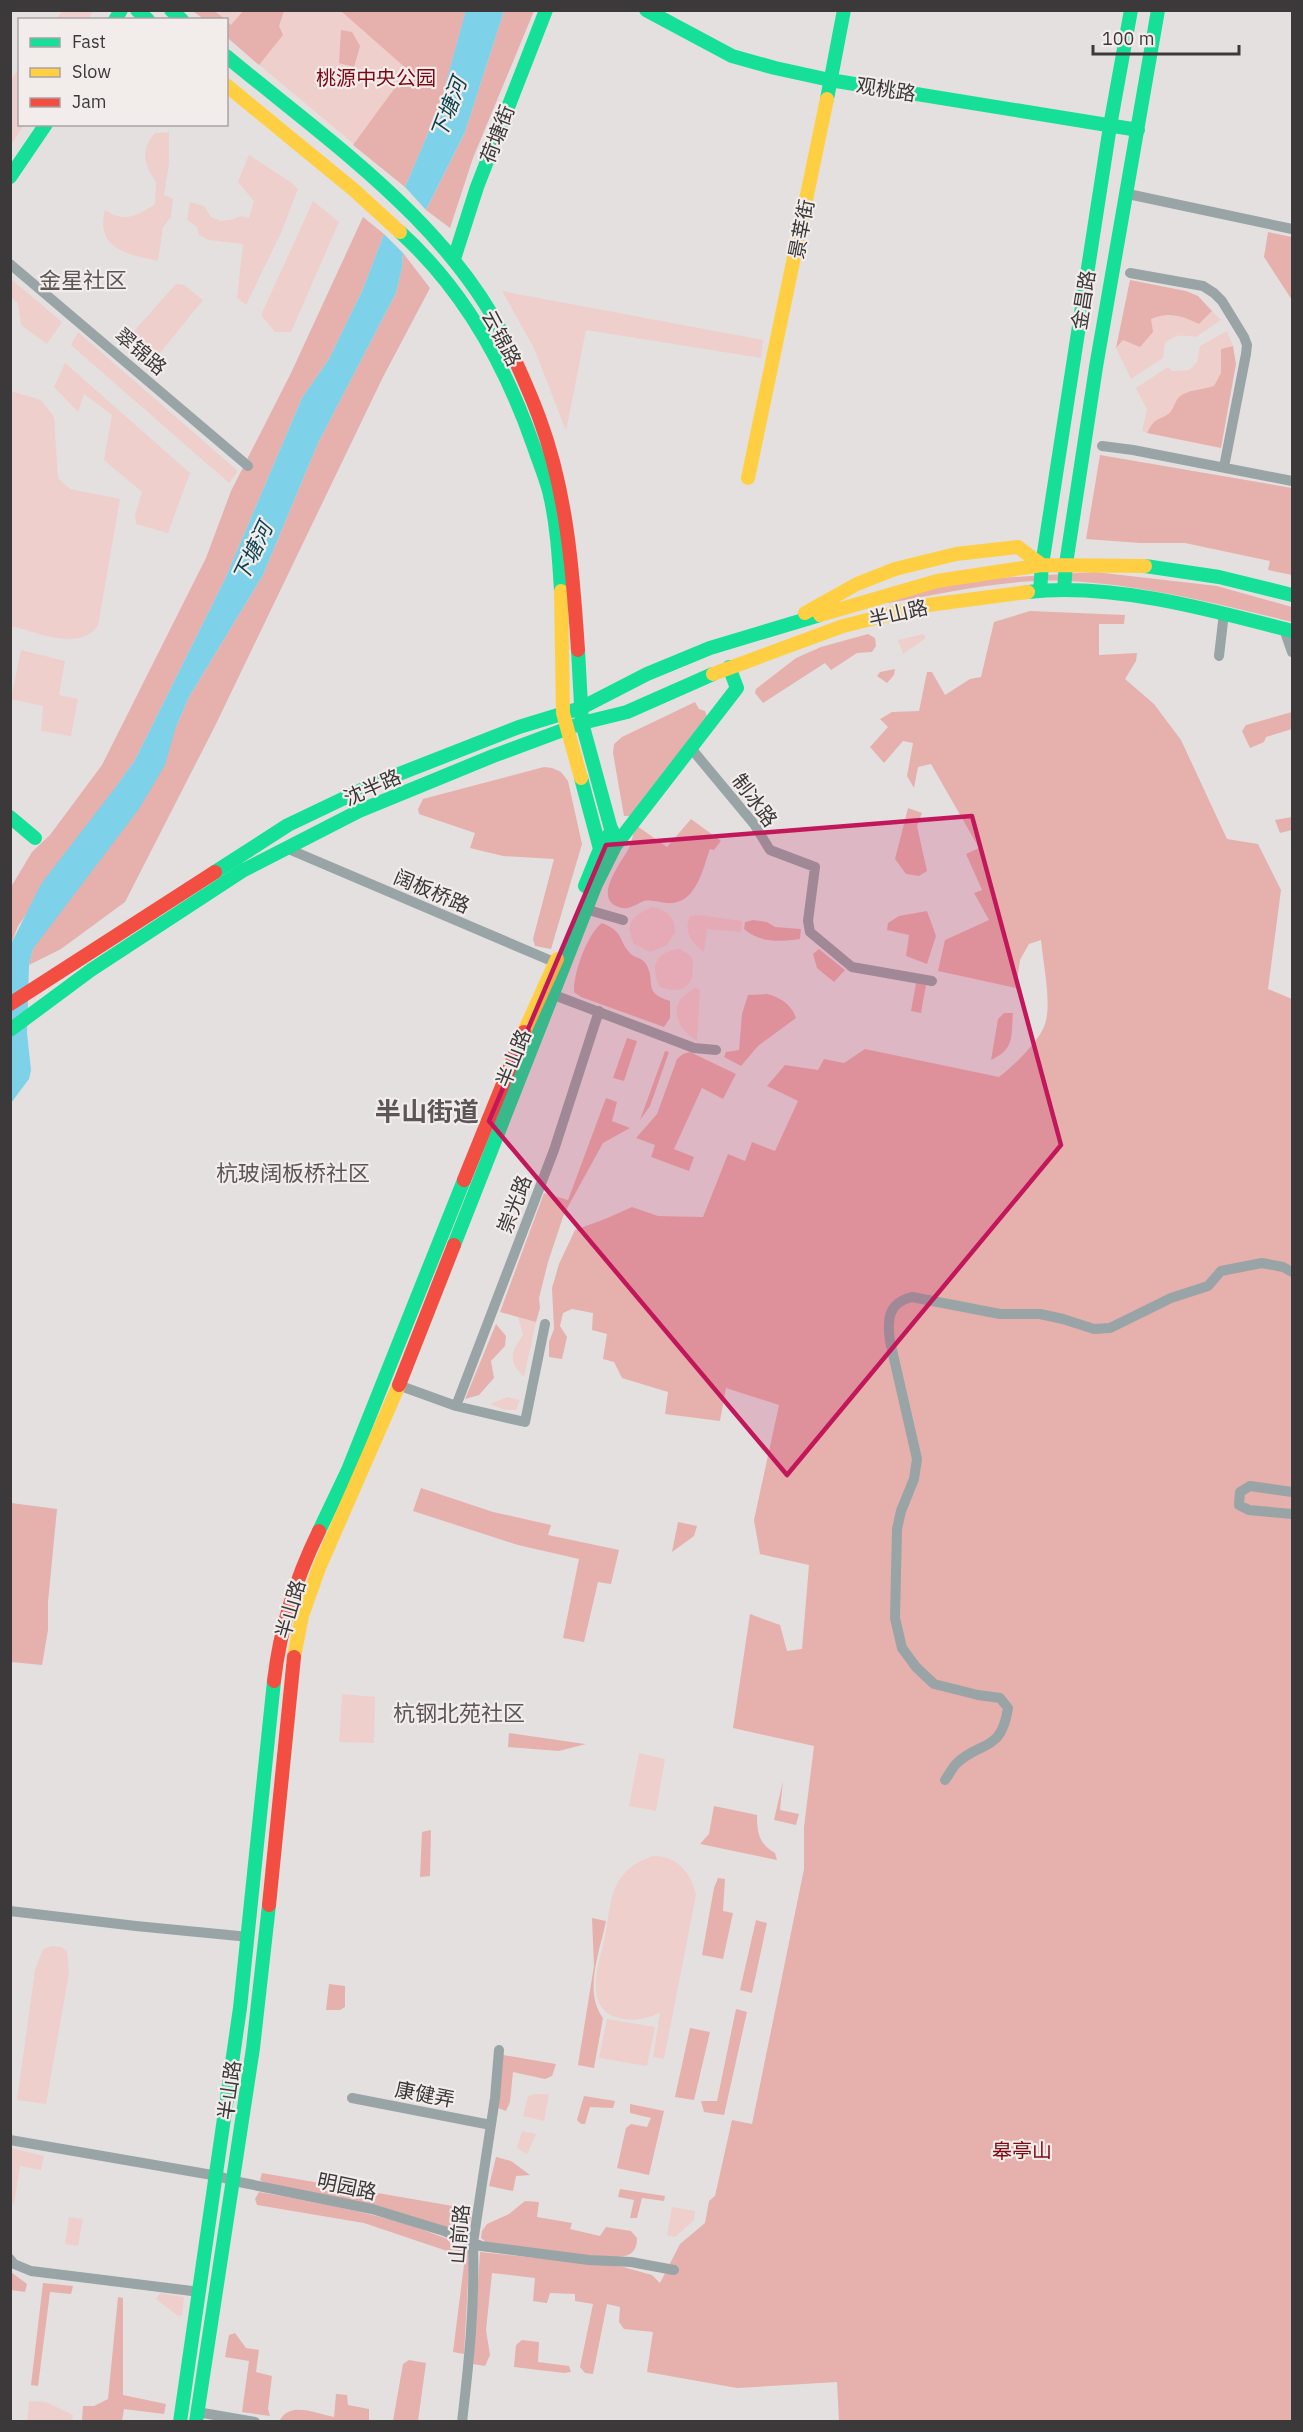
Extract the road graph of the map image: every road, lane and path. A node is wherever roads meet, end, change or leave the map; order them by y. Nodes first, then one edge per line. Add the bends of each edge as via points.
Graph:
1 (546, 10) edge
2 (646, 10) edge
3 (844, 10) edge
4 (1131, 10) edge
5 (1158, 10) edge
6 (228, 58) edge
7 (830, 80) junction
8 (228, 87) edge
9 (44, 126) edge
10 (1110, 126) junction
11 (1138, 130) junction
12 (10, 177) edge
13 (1128, 194) junction
14 (1293, 229) edge
15 (454, 259) junction
16 (10, 264) edge
17 (1130, 273) dead end
18 (1102, 446) dead end
19 (248, 466) dead end
20 (1224, 467) junction
21 (748, 478) dead end
22 (1293, 481) edge
23 (1066, 564) junction
24 (1042, 565) junction
25 (1064, 590) junction
26 (1040, 591) junction
27 (1293, 595) edge
28 (1224, 613) junction
29 (1288, 630) edge
30 (764, 632) junction
31 (1293, 652) edge
32 (1219, 656) dead end
33 (729, 667) junction
34 (581, 708) junction
35 (563, 713) junction
36 (582, 723) junction
37 (566, 729) junction
38 (690, 747) junction
39 (10, 817) edge
40 (35, 838) dead end
41 (285, 848) junction
42 (608, 850) junction
43 (585, 909) junction
44 (623, 920) dead end
45 (560, 964) junction
46 (932, 981) dead end
47 (554, 995) junction
48 (10, 1004) edge
49 (599, 1011) junction
50 (10, 1030) edge
51 (716, 1050) dead end
52 (1293, 1272) edge
53 (545, 1324) dead end
54 (398, 1385) junction
55 (456, 1406) junction
56 (1293, 1492) edge
57 (1293, 1514) edge
58 (945, 1780) dead end
59 (10, 1911) edge
60 (249, 1937) junction
61 (498, 2050) dead end
62 (352, 2098) dead end
63 (491, 2125) junction
64 (10, 2140) edge
65 (218, 2176) junction
66 (234, 2181) junction
67 (473, 2243) junction
68 (10, 2259) edge
69 (674, 2270) dead end
70 (200, 2292) junction
71 (197, 2417) edge
72 (180, 2421) edge
73 (255, 2421) edge
74 (462, 2421) edge

1 - 15 main road, 荷塘街 via 477,187
2 - 7 main road, 观桃路 via 732,56
3 - 7 main road, 景莘街
4 - 10 main road, 金昌路
5 - 11 main road, 金昌路
6 - 15 main road, 云锦路 via 398,201
7 - 10 main road, 观桃路
7 - 21 main road, 景莘街
8 - 35 main road, 云锦路 via 418,248 468,310 503,368 549,491 563,613
9 - 12 main road
10 - 11 main road, 观桃路
10 - 24 main road, 金昌路
11 - 13 main road, 金昌路
13 - 14 street
13 - 23 main road, 金昌路
15 - 34 main road, 云锦路 via 502,329 541,421 563,503 574,585
16 - 19 street, 翠锦路
17 - 20 street via 1203,286 1222,301 1244,338 1246,354
18 - 20 street
20 - 22 street
23 - 24 main road, 半山路
23 - 25 main road, 金昌路
23 - 27 main road, 半山路 via 1144,566 1219,577
24 - 26 main road, 金昌路
24 - 30 main road, 半山路 via 936,581
24 - 30 main road, 半山路 via 1018,547 927,561 858,584
25 - 26 main road, 半山路
25 - 28 main road, 半山路 via 1126,595
26 - 33 main road, 半山路 via 928,605 843,626
28 - 29 main road, 半山路
28 - 32 street
29 - 31 street
30 - 34 main road, 沈半路 via 710,648 647,674
33 - 36 main road, 沈半路 via 627,712
33 - 38 main road, 半山路 via 737,687
34 - 35 main road, 沈半路
34 - 36 main road, 云锦路
35 - 37 main road
35 - 48 main road, 沈半路 via 376,783 288,825
36 - 37 main road, 沈半路
36 - 42 main road via 612,830
37 - 41 main road, 沈半路 via 359,812
37 - 42 main road
38 - 42 main road, 半山路
38 - 46 street, 制冰路 via 754,824 770,850 814,867 807,921 810,932 852,967
39 - 40 main road
41 - 45 street, 阔板桥路
41 - 50 main road, 沈半路 via 244,870 91,970
42 - 43 main road, 半山路
42 - 45 main road, 半山路
43 - 44 street
43 - 45 main road, 半山路
45 - 47 main road, 半山路
45 - 60 main road, 半山路 via 523,1033 348,1470 304,1562 290,1605 277,1656
47 - 49 street
47 - 54 main road, 半山路
49 - 51 street via 694,1048
49 - 55 street, 崇光路 via 554,1150
52 - 58 street via 1262,1263 1221,1271 1208,1286 1171,1298 1110,1328 1094,1329 1040,1314 1000,1314 912,1297 899,1300 891,1311 890,1341 917,1459 897,1529 895,1618 902,1648 934,1684 1000,1698 1008,1708 1005,1725 997,1738 956,1764
53 - 55 street via 525,1422
54 - 55 street
54 - 66 main road, 半山路 via 302,1616 291,1670 270,1900
56 - 57 street via 1250,1486 1240,1492 1239,1506
59 - 60 street
60 - 65 main road, 半山路
61 - 63 street, 山前路
62 - 63 street, 康健弄
63 - 67 street, 山前路
64 - 65 street, 明园路
65 - 66 street, 明园路
65 - 70 main road, 半山路
66 - 67 street, 明园路 via 372,2209
66 - 71 main road, 半山路
67 - 69 street, 明园路
67 - 74 street, 山前路
68 - 70 street via 31,2271
70 - 72 main road, 半山路
71 - 73 street

